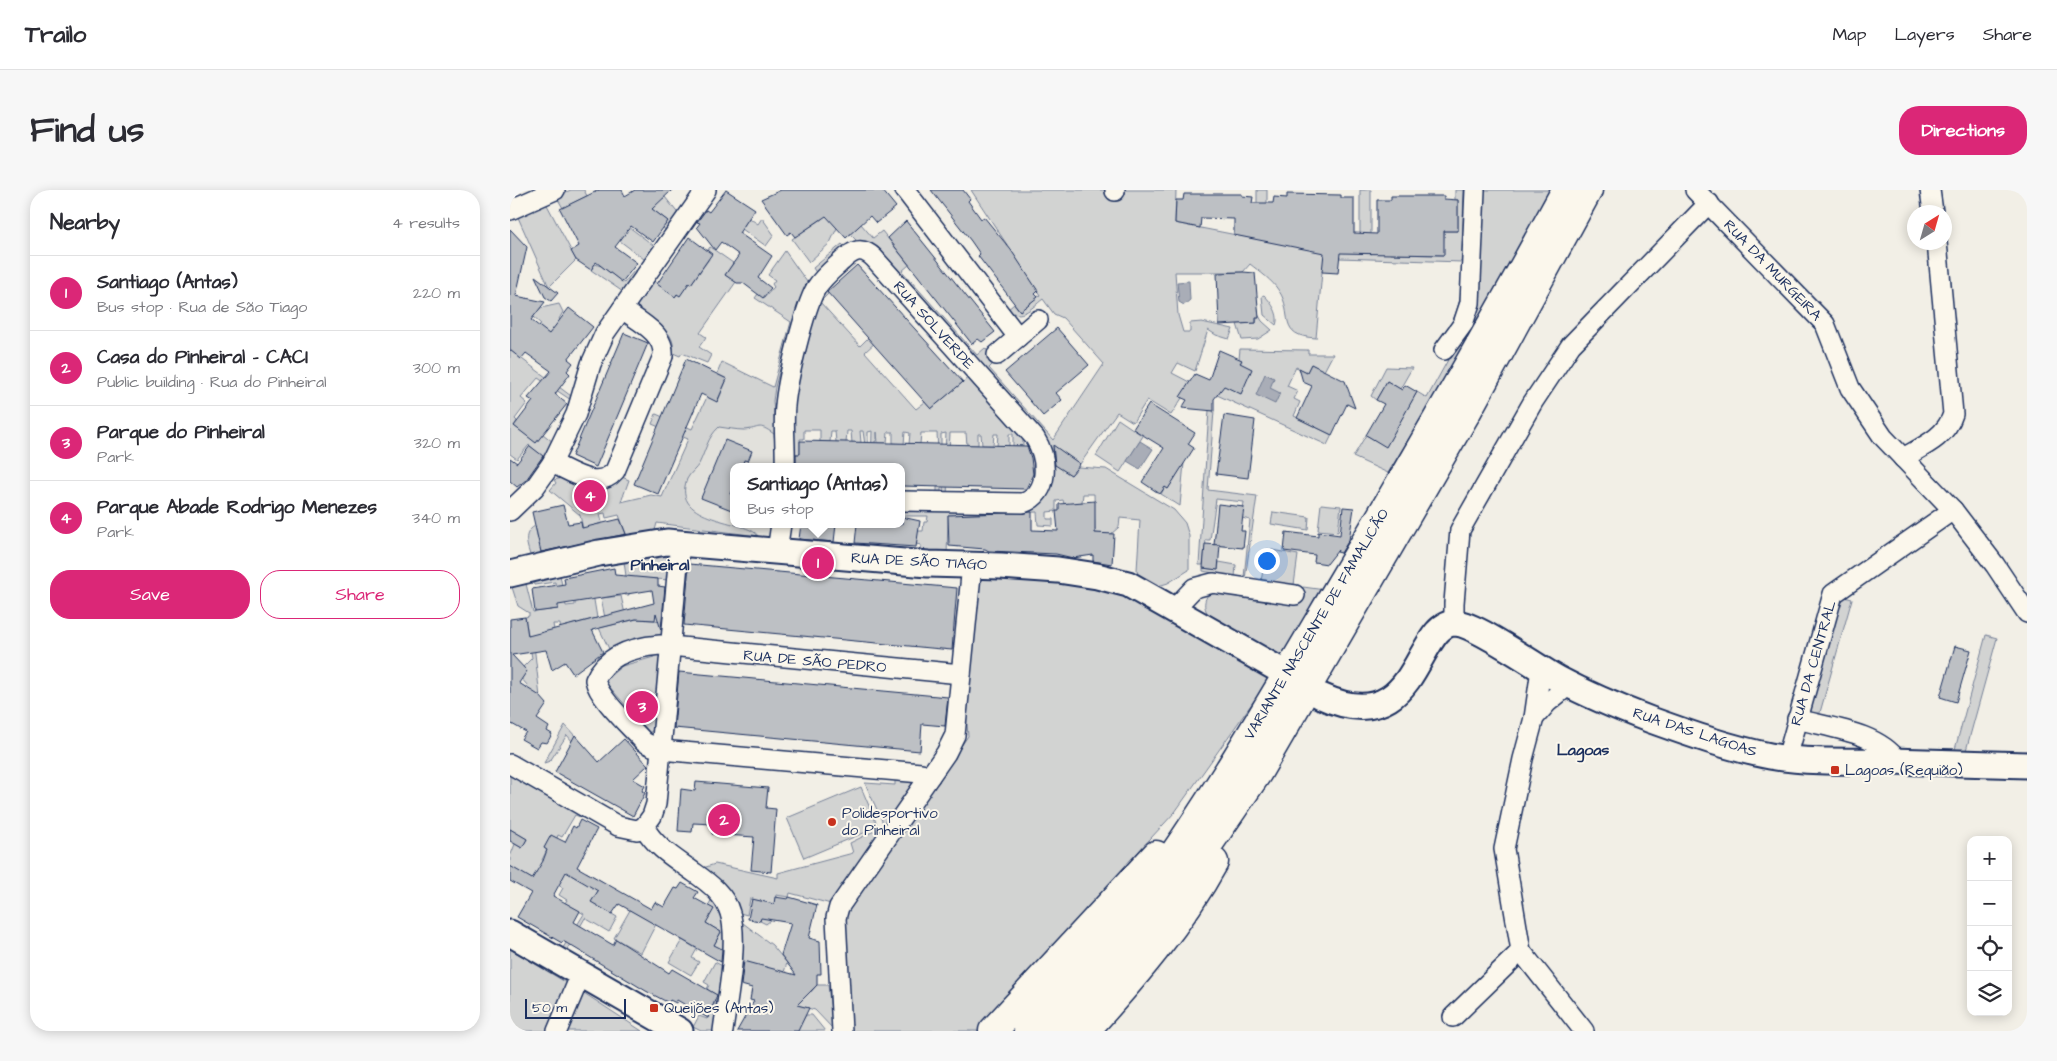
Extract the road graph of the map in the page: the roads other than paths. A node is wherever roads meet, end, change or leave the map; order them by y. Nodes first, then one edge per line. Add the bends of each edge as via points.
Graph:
1 (555, 190) edge
2 (706, 190) edge
3 (904, 190) edge
4 (1475, 190) edge
5 (1566, 190) edge
6 (1588, 190) edge
7 (1695, 190) edge
8 (1930, 190) edge
9 (1709, 204) junction
10 (1932, 205) edge
11 (510, 210) edge
12 (1937, 250) edge
13 (622, 309) junction
14 (1038, 320) dead end
15 (1018, 337) junction
16 (1444, 350) dead end
17 (996, 356) dead end
18 (1903, 458) junction
19 (552, 463) junction
20 (785, 463) edge
21 (905, 501) edge
22 (1952, 510) junction
23 (510, 511) edge
24 (781, 528) edge
25 (680, 542) junction
26 (778, 551) junction
27 (972, 565) junction
28 (510, 574) edge
29 (1295, 595) dead end
30 (1174, 610) junction
31 (2027, 612) edge
32 (1450, 625) junction
33 (670, 646) junction
34 (1276, 668) dead end
35 (1541, 669) junction
36 (961, 674) junction
37 (1569, 685) junction
38 (1321, 696) dead end
39 (1534, 718) junction
40 (1797, 719) junction
41 (660, 749) junction
42 (1788, 758) junction
43 (1898, 762) junction
44 (510, 764) edge
45 (2027, 765) edge
46 (930, 776) junction
47 (1208, 802) junction
48 (1238, 805) junction
49 (644, 827) junction
50 (510, 933) edge
51 (1521, 951) junction
52 (581, 974) junction
53 (1453, 1018) dead end
54 (557, 1031) edge
55 (680, 1031) edge
56 (723, 1031) edge
57 (842, 1031) edge
58 (993, 1031) edge
59 (1028, 1031) edge
60 (1055, 1031) edge
61 (1085, 1031) edge
62 (1584, 1031) edge

1 - 11 street
2 - 13 street
3 - 15 street
4 - 16 street via 1470,303 1463,324
5 - 47 highway, VARIANTE NASCENTE DE FAMALICÃO via 1358,554
6 - 48 highway, VARIANTE NASCENTE DE FAMALICÃO via 1387,552
7 - 9 street, RUA DA MURGEIRA
8 - 10 street
9 - 18 street, RUA DA MURGEIRA via 1825,324 1850,388 1883,437
9 - 32 street via 1571,345 1533,402 1460,530
12 - 18 street via 1953,414 1950,426 1939,437
13 - 19 street via 598,347 576,414
13 - 19 street via 652,331 664,347 615,470 606,479 594,481
14 - 15 street
15 - 17 street
18 - 22 street, RUA DA MURGEIRA
19 - 23 street via 535,487
20 - 21 street, RUA SOLVERDE via 784,406 796,351 815,290 847,256 854,251 865,251 1041,447 1042,487 1031,500 1023,503
22 - 31 street, RUA DA MURGEIRA
22 - 40 street, RUA DA CENTRAL via 1833,594
24 - 26 street
25 - 26 main road, RUA DE SÃO TIAGO
25 - 28 main road, RUA DE SÃO TIAGO via 624,548
25 - 33 street
26 - 27 main road, RUA DE SÃO TIAGO
27 - 30 main road, RUA DE SÃO TIAGO via 1048,569 1116,580
27 - 36 street
29 - 30 street via 1213,583 1194,588
30 - 34 main road, RUA DE SÃO TIAGO
32 - 35 main road, RUA DAS LAGOAS via 1471,629
32 - 38 main road via 1430,642 1403,687 1392,697 1361,706
33 - 36 street, RUA DE SÃO PEDRO
33 - 41 street
33 - 41 street, RUA DE SÃO PEDRO via 649,646 623,654 603,666 595,680 596,687 644,742
35 - 37 main road, RUA DAS LAGOAS
35 - 39 street
36 - 46 street via 955,735
37 - 39 street
37 - 42 main road, RUA DAS LAGOAS via 1620,708 1731,747
39 - 51 street via 1504,849
40 - 42 street, RUA DA CENTRAL
40 - 43 street via 1879,743 1892,752
41 - 46 street
41 - 49 street via 656,804
42 - 43 main road, RUA DAS LAGOAS
43 - 45 main road, RUA DAS LAGOAS
44 - 49 street via 618,826 637,830
46 - 57 street via 839,907 836,918
47 - 58 highway
47 - 59 highway, VARIANTE NASCENTE DE FAMALICÃO via 1139,904
48 - 60 highway, VARIANTE NASCENTE DE FAMALICÃO via 1154,916
48 - 61 highway via 1214,862 1194,897 1164,939
49 - 56 street via 650,838 712,886 725,902 732,923
50 - 52 main road
51 - 53 street
51 - 62 street
52 - 54 street
52 - 55 main road

